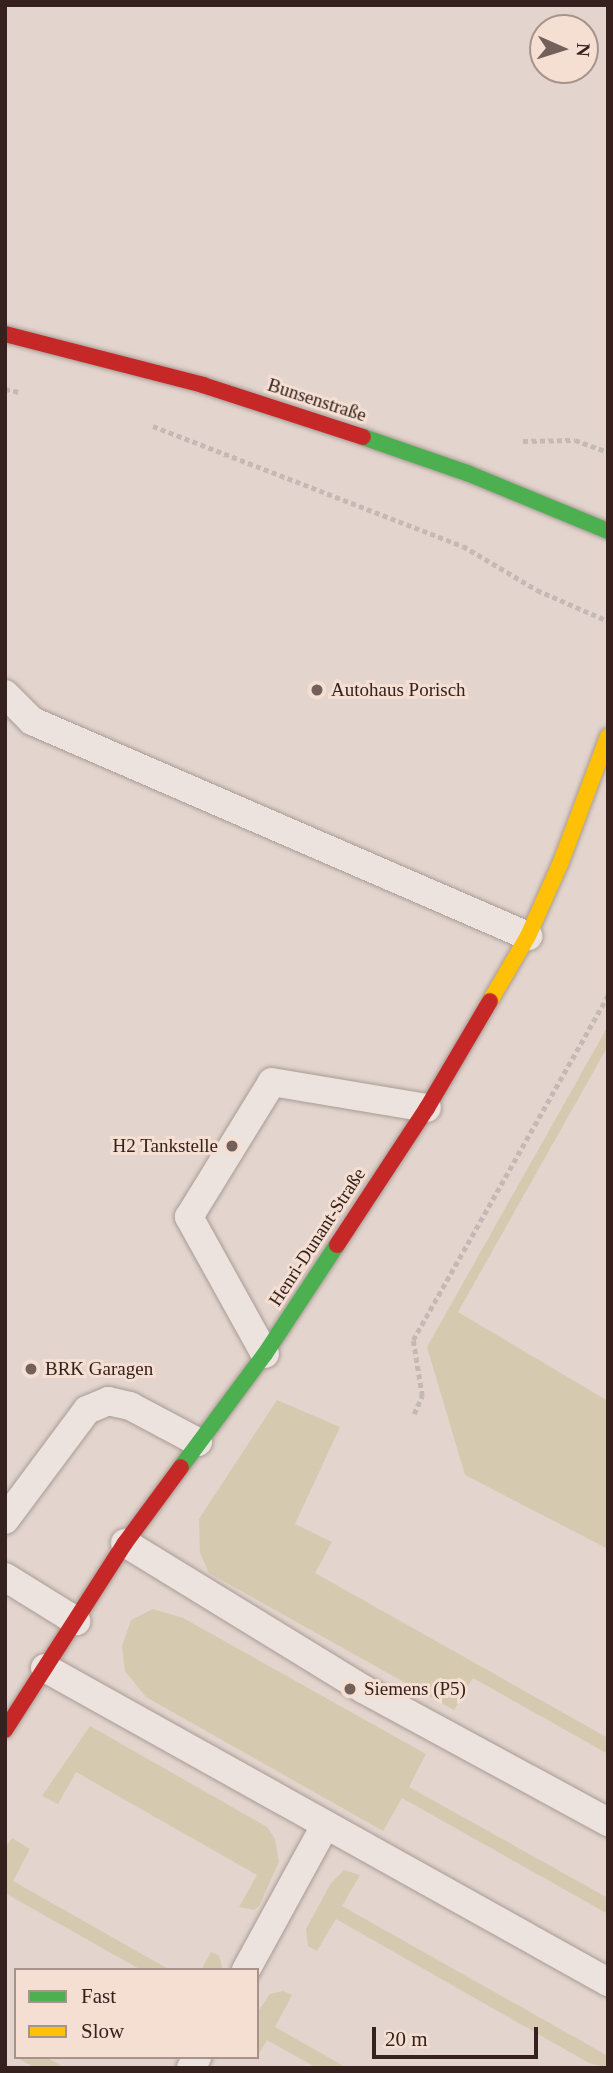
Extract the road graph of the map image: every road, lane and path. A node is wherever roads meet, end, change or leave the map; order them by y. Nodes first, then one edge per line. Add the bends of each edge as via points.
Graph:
1 (5, 334) edge
2 (5, 389) edge
3 (30, 394) dead end
4 (144, 422) dead end
5 (608, 531) edge
6 (608, 621) edge
7 (5, 694) edge
8 (608, 736) edge
9 (527, 936) junction
10 (608, 995) edge
11 (426, 1108) junction
12 (265, 1354) junction
13 (414, 1413) dead end
14 (198, 1442) junction
15 (5, 1520) edge
16 (125, 1543) junction
17 (5, 1577) edge
18 (76, 1621) junction
19 (45, 1668) junction
20 (5, 1730) edge
21 (608, 1822) edge
22 (325, 1826) junction
23 (247, 1968) edge
24 (608, 1982) edge

1 - 5 street, Bunsenstraße via 202,385 320,422 467,473
2 - 3 path
4 - 6 path via 463,546 537,590
7 - 9 lane via 32,721
8 - 9 street, Henri-Dunant-Straße
9 - 11 street, Henri-Dunant-Straße
10 - 13 path via 412,1340 422,1396
11 - 12 street, Henri-Dunant-Straße
11 - 12 lane via 272,1082 189,1217
12 - 14 street, Henri-Dunant-Straße
14 - 15 lane via 130,1406 108,1401 87,1410
14 - 16 street, Henri-Dunant-Straße
16 - 18 street, Henri-Dunant-Straße
16 - 21 lane via 363,1689
17 - 18 lane
18 - 19 street, Henri-Dunant-Straße
19 - 20 street, Henri-Dunant-Straße
19 - 22 lane
22 - 23 lane
22 - 24 lane

